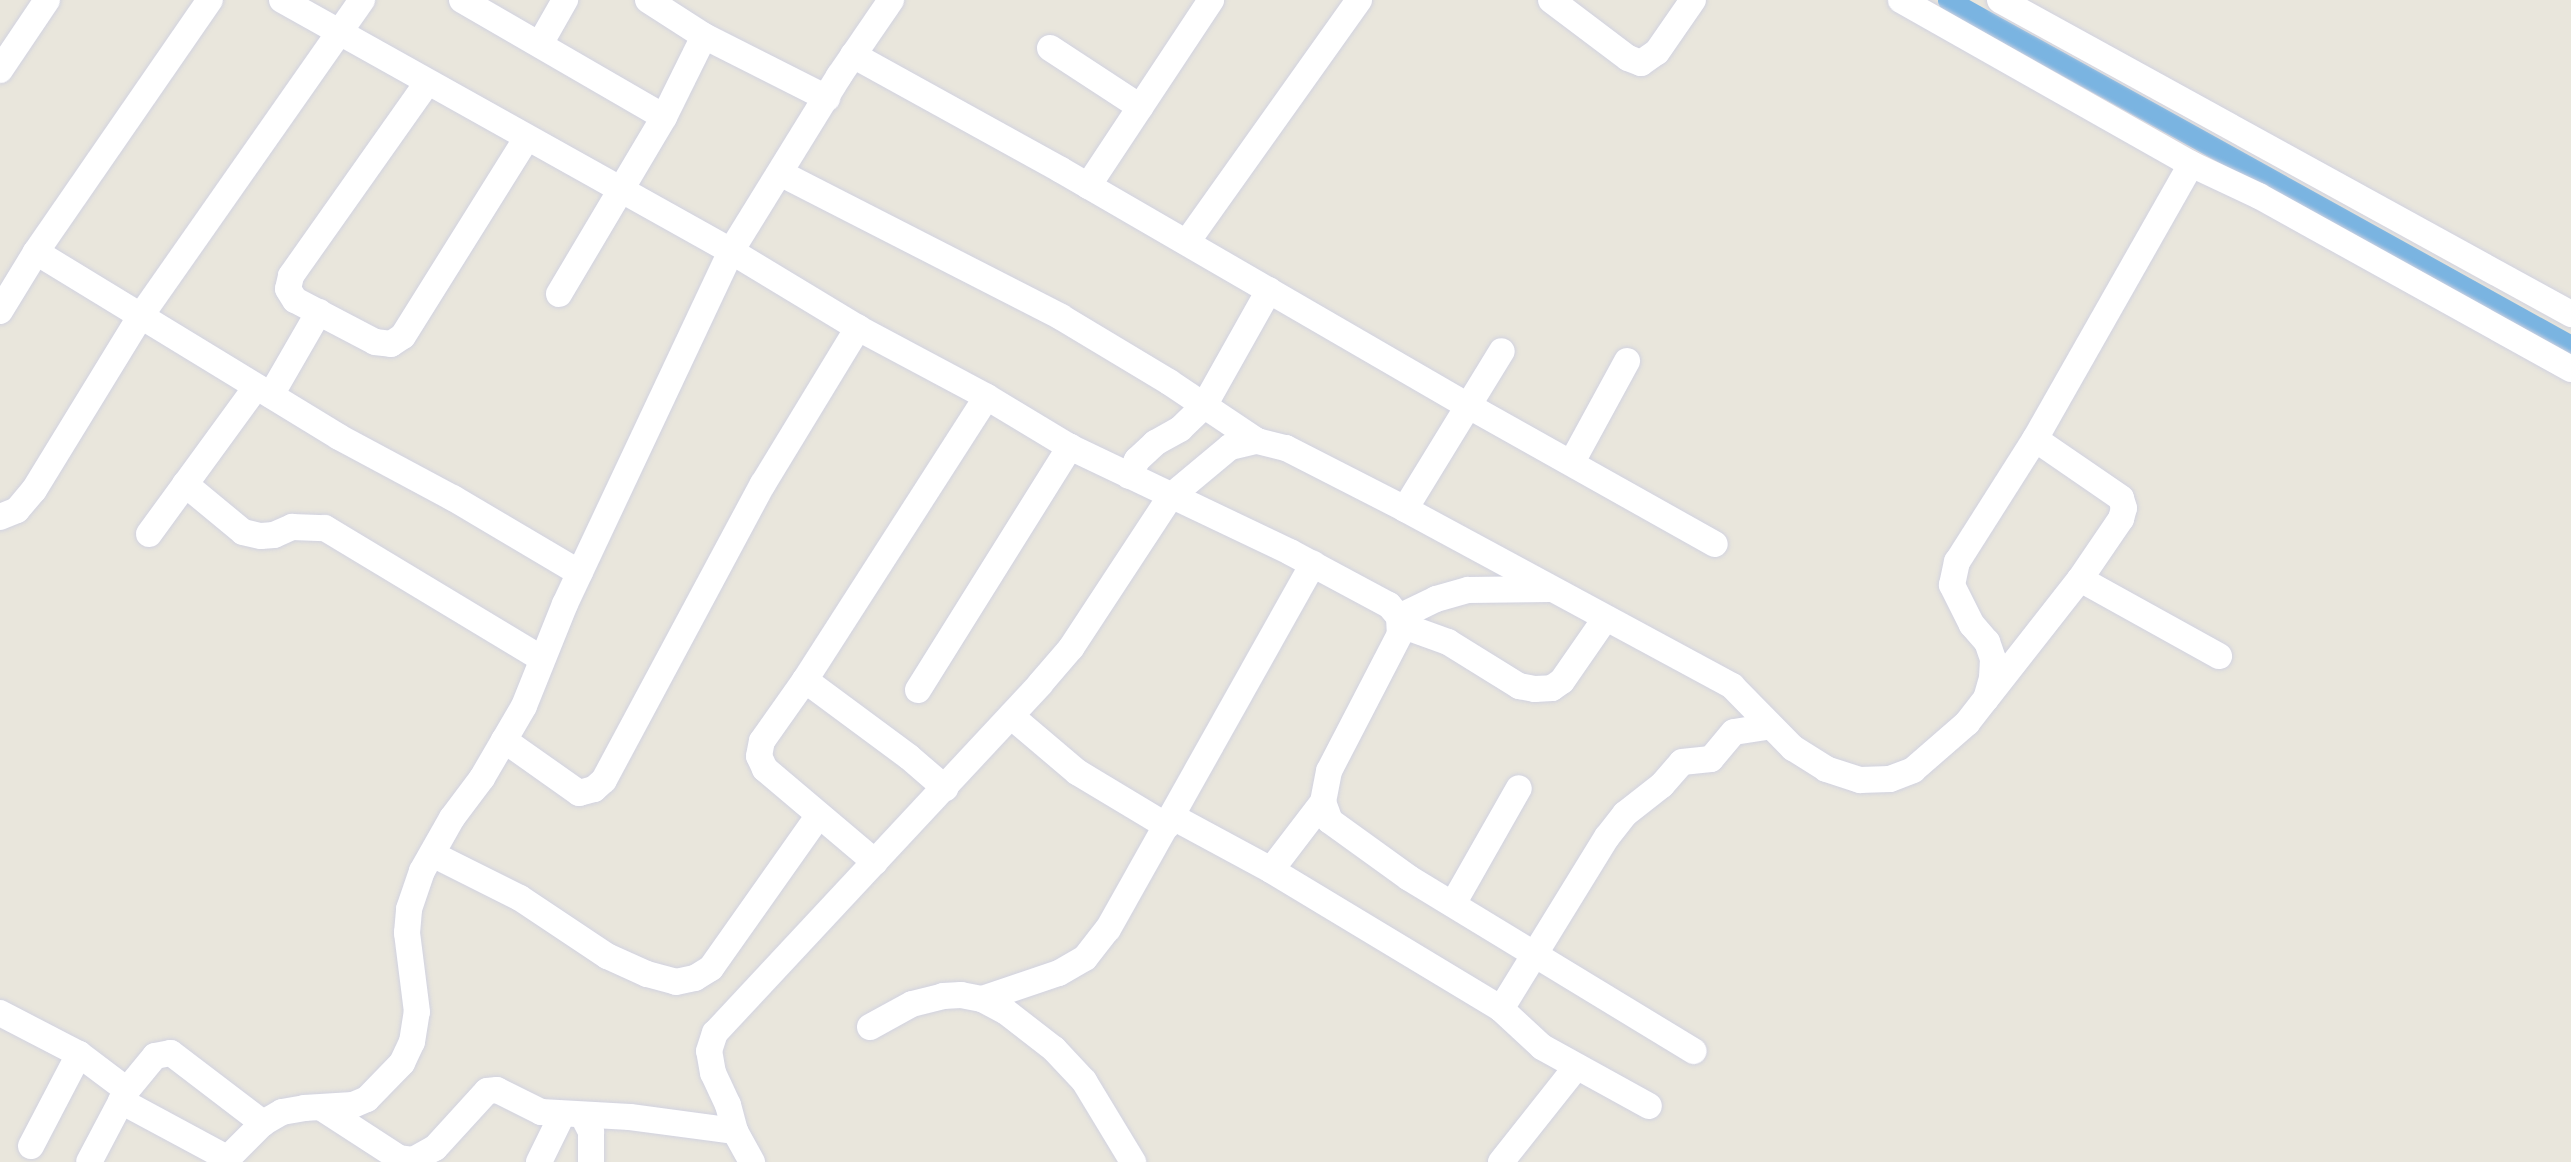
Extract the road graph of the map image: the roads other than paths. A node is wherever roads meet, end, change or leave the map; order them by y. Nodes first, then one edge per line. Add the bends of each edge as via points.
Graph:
1 (47, 0) edge
2 (210, 0) edge
3 (282, 0) edge
4 (362, 0) edge
5 (462, 0) edge
6 (565, 0) edge
7 (648, 0) edge
8 (891, 0) edge
9 (1211, 0) edge
10 (1359, 0) edge
11 (1551, 0) edge
12 (1693, 0) edge
13 (1901, 0) edge
14 (2000, 0) edge
15 (340, 30) junction
16 (704, 36) junction
17 (540, 44) junction
18 (1050, 48) dead end
19 (853, 55) junction
20 (0, 70) edge
21 (427, 83) junction
22 (827, 98) junction
23 (1140, 107) junction
24 (664, 117) junction
25 (526, 139) junction
26 (2191, 164) junction
27 (780, 173) junction
28 (1088, 186) junction
29 (620, 190) junction
30 (1186, 242) junction
31 (731, 251) junction
32 (36, 252) junction
33 (1269, 290) junction
34 (559, 294) dead end
35 (0, 311) edge
36 (319, 312) junction
37 (2571, 314) edge
38 (140, 317) junction
39 (858, 328) junction
40 (1502, 351) dead end
41 (1627, 361) dead end
42 (2571, 369) edge
43 (264, 391) junction
44 (987, 397) junction
45 (1467, 405) junction
46 (1204, 406) junction
47 (2035, 439) junction
48 (1256, 442) junction
49 (1070, 447) junction
50 (1572, 462) junction
51 (1129, 476) junction
52 (185, 484) junction
53 (1170, 497) junction
54 (1405, 509) junction
55 (0, 517) edge
56 (149, 534) dead end
57 (1715, 544) dead end
58 (1313, 564) junction
59 (580, 573) junction
60 (2080, 579) junction
61 (1550, 589) junction
62 (1605, 619) junction
63 (1400, 621) junction
64 (2219, 656) dead end
65 (542, 659) junction
66 (806, 680) junction
67 (918, 690) dead end
68 (1986, 699) junction
69 (1011, 716) junction
70 (1770, 726) junction
71 (504, 740) junction
72 (945, 788) junction
73 (1519, 788) dead end
74 (1323, 802) junction
75 (819, 815) junction
76 (1170, 822) junction
77 (432, 854) junction
78 (875, 862) junction
79 (1271, 870) junction
80 (1453, 904) junction
81 (1535, 952) junction
82 (982, 999) junction
83 (1501, 1009) junction
84 (0, 1013) edge
85 (870, 1027) dead end
86 (1694, 1051) dead end
87 (79, 1054) junction
88 (1577, 1066) junction
89 (124, 1096) junction
90 (1649, 1106) dead end
91 (322, 1108) junction
92 (573, 1116) junction
93 (262, 1123) junction
94 (735, 1131) junction
95 (31, 1146) dead end
96 (225, 1160) edge
97 (89, 1162) edge
98 (539, 1162) edge
99 (591, 1162) edge
100 (752, 1162) edge
101 (1133, 1162) edge
102 (1501, 1162) edge

1 - 20 street
2 - 32 street
3 - 15 street
4 - 15 street
5 - 17 street
6 - 17 street
7 - 16 street
8 - 19 street
9 - 23 street
10 - 30 street
11 - 12 street via 1628,58 1641,62 1657,52
13 - 26 street
14 - 37 street
15 - 21 street
15 - 38 street
16 - 22 street
16 - 24 street
17 - 24 street
18 - 23 street
19 - 22 street
19 - 28 street
21 - 25 street
21 - 36 street via 291,276 288,289 295,300
22 - 27 street
23 - 28 street
24 - 29 street
25 - 29 street
25 - 36 street via 403,336 391,344 375,342
26 - 42 street via 2259,196
26 - 47 street
27 - 31 street
27 - 46 street via 1061,317
28 - 30 street
29 - 31 street
29 - 34 street
30 - 33 street
31 - 39 street
31 - 59 street
32 - 35 street
32 - 38 street
33 - 45 street
33 - 46 street
36 - 43 street
38 - 43 street
38 - 55 street via 34,490 17,510
39 - 44 street
39 - 71 street via 763,484 604,780 579,793
40 - 45 street
41 - 50 street
43 - 52 street
43 - 59 street
44 - 49 street
44 - 66 street
45 - 50 street
45 - 54 street
46 - 48 street
46 - 51 street via 1181,429 1155,443 1137,460
47 - 60 street via 2121,498 2121,519
47 - 68 street via 1952,574 1956,597 1987,642 1993,659
48 - 53 street via 1230,447
48 - 54 street via 1286,448
49 - 51 street
49 - 67 street
50 - 57 street
51 - 53 street
52 - 56 street
52 - 65 street via 243,533 261,536 292,527 325,528
53 - 58 street
53 - 69 street via 1071,648
54 - 61 street
58 - 63 street via 1389,605
58 - 76 street
59 - 65 street
60 - 64 street
60 - 68 street
61 - 62 street
61 - 63 street via 1468,590 1436,599
62 - 63 street via 1562,681 1552,688 1535,689 1519,686 1448,642
62 - 70 street via 1732,686
63 - 74 street via 1400,634 1329,771
65 - 71 street via 524,706
66 - 72 street
66 - 75 street via 762,741 759,756 765,769
68 - 70 street via 1934,754 1913,770 1889,779 1860,780 1826,769
69 - 72 street
69 - 76 street via 1077,772
70 - 81 street via 1734,732 1711,759 1682,762 1662,785 1625,814
71 - 77 street
72 - 78 street
73 - 80 street
74 - 79 street
74 - 80 street via 1330,821
75 - 77 street via 711,968 676,982 607,956 520,898
75 - 78 street
76 - 79 street
76 - 82 street via 1086,958 1059,973
77 - 91 street via 409,909 407,933 417,1012 412,1042 402,1063 367,1099
78 - 94 street via 715,1033 709,1051 713,1073
79 - 83 street
80 - 81 street
81 - 83 street
81 - 86 street
82 - 85 street via 943,996 912,1004
82 - 101 street via 1054,1049 1084,1081
83 - 88 street via 1542,1046
84 - 87 street
87 - 89 street
87 - 95 street
88 - 90 street
88 - 102 street
89 - 93 street via 155,1056 171,1053
89 - 96 street
89 - 97 street
91 - 92 street via 399,1158 413,1160 435,1149 486,1091 497,1090 541,1112
91 - 93 street via 282,1112
92 - 94 street via 630,1117
92 - 98 street
92 - 99 street via 591,1132
93 - 96 street
94 - 100 street

